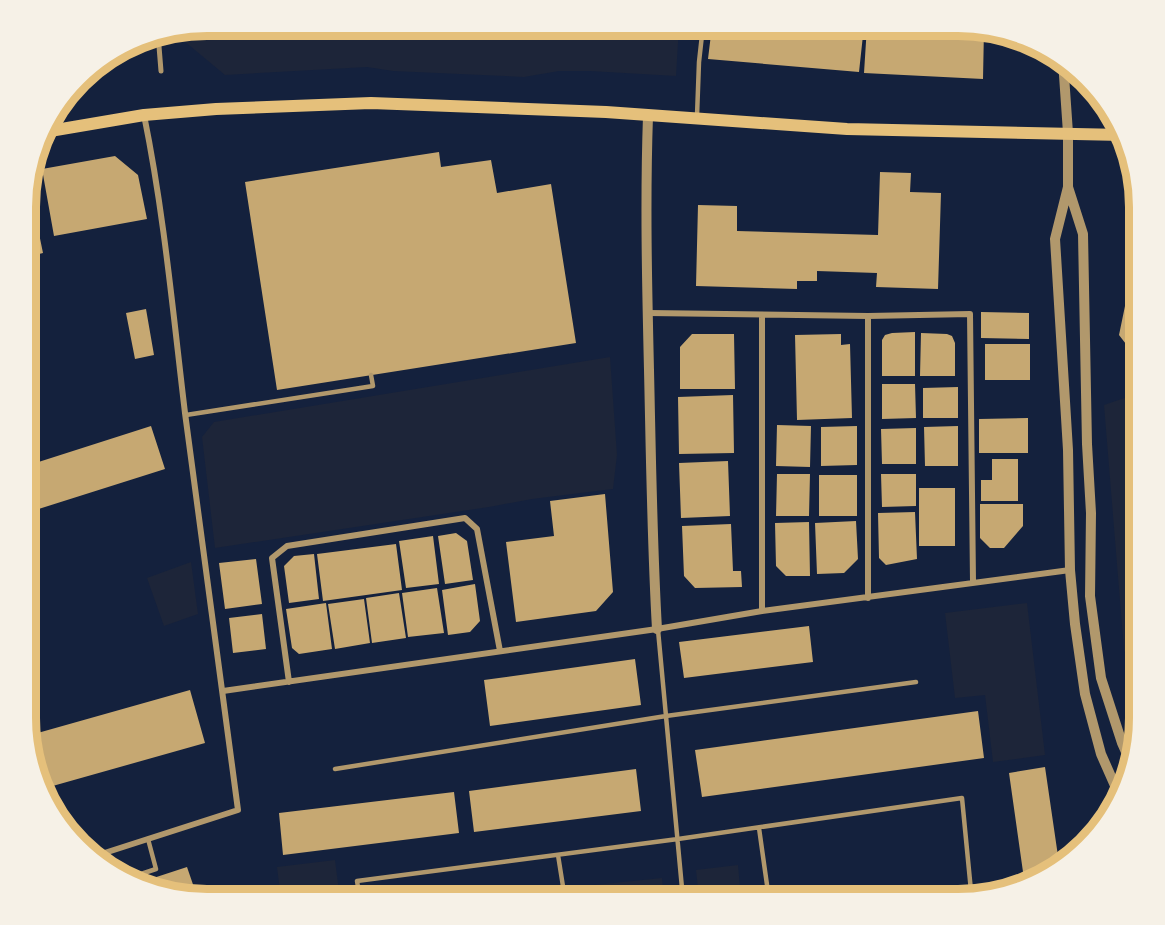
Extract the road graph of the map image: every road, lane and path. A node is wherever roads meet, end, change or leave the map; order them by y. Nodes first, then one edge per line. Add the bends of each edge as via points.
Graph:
1 (702, 36) edge
2 (159, 43) edge
3 (161, 71) dead end
4 (1064, 73) edge
5 (144, 115) junction
6 (648, 116) junction
7 (697, 119) junction
8 (54, 130) edge
9 (1068, 133) junction
10 (1113, 135) edge
11 (1068, 188) junction
12 (648, 313) junction
13 (762, 315) junction
14 (868, 316) junction
15 (371, 375) dead end
16 (186, 415) junction
17 (1070, 570) junction
18 (973, 582) junction
19 (868, 598) junction
20 (762, 611) junction
21 (657, 629) junction
22 (500, 651) junction
23 (289, 682) junction
24 (916, 682) dead end
25 (223, 691) junction
26 (666, 716) junction
27 (1126, 752) edge
28 (335, 769) dead end
29 (1115, 786) edge
30 (759, 828) junction
31 (148, 839) junction
32 (678, 839) junction
33 (103, 853) edge
34 (558, 855) junction
35 (139, 875) edge
36 (358, 889) edge
37 (563, 889) edge
38 (682, 889) edge
39 (768, 889) edge
40 (971, 889) edge

1 - 7 lane
2 - 3 street
4 - 9 street
5 - 6 main road via 371,102
5 - 8 main road
5 - 16 street via 168,264
6 - 7 main road
6 - 12 street
7 - 9 main road via 847,129
9 - 10 main road
9 - 11 street
11 - 17 street via 1055,239 1068,450
11 - 27 street via 1083,234 1090,596 1101,678
12 - 13 street
12 - 21 street via 651,525
13 - 14 street
13 - 20 street
14 - 18 street via 970,315
14 - 19 street
15 - 16 lane via 373,386
16 - 25 street
17 - 18 street
17 - 29 street via 1085,694 1101,754
18 - 19 street
19 - 20 street
20 - 21 street
21 - 22 street
21 - 26 lane
22 - 23 street
22 - 23 street via 477,529 465,518 287,546 272,558
23 - 25 street
24 - 26 lane
25 - 31 street via 238,810
26 - 28 lane
26 - 32 lane
30 - 32 lane
30 - 39 lane
30 - 40 lane via 962,798
31 - 33 street
31 - 35 lane via 156,869
32 - 34 lane
32 - 38 lane
34 - 36 lane via 357,881
34 - 37 lane

